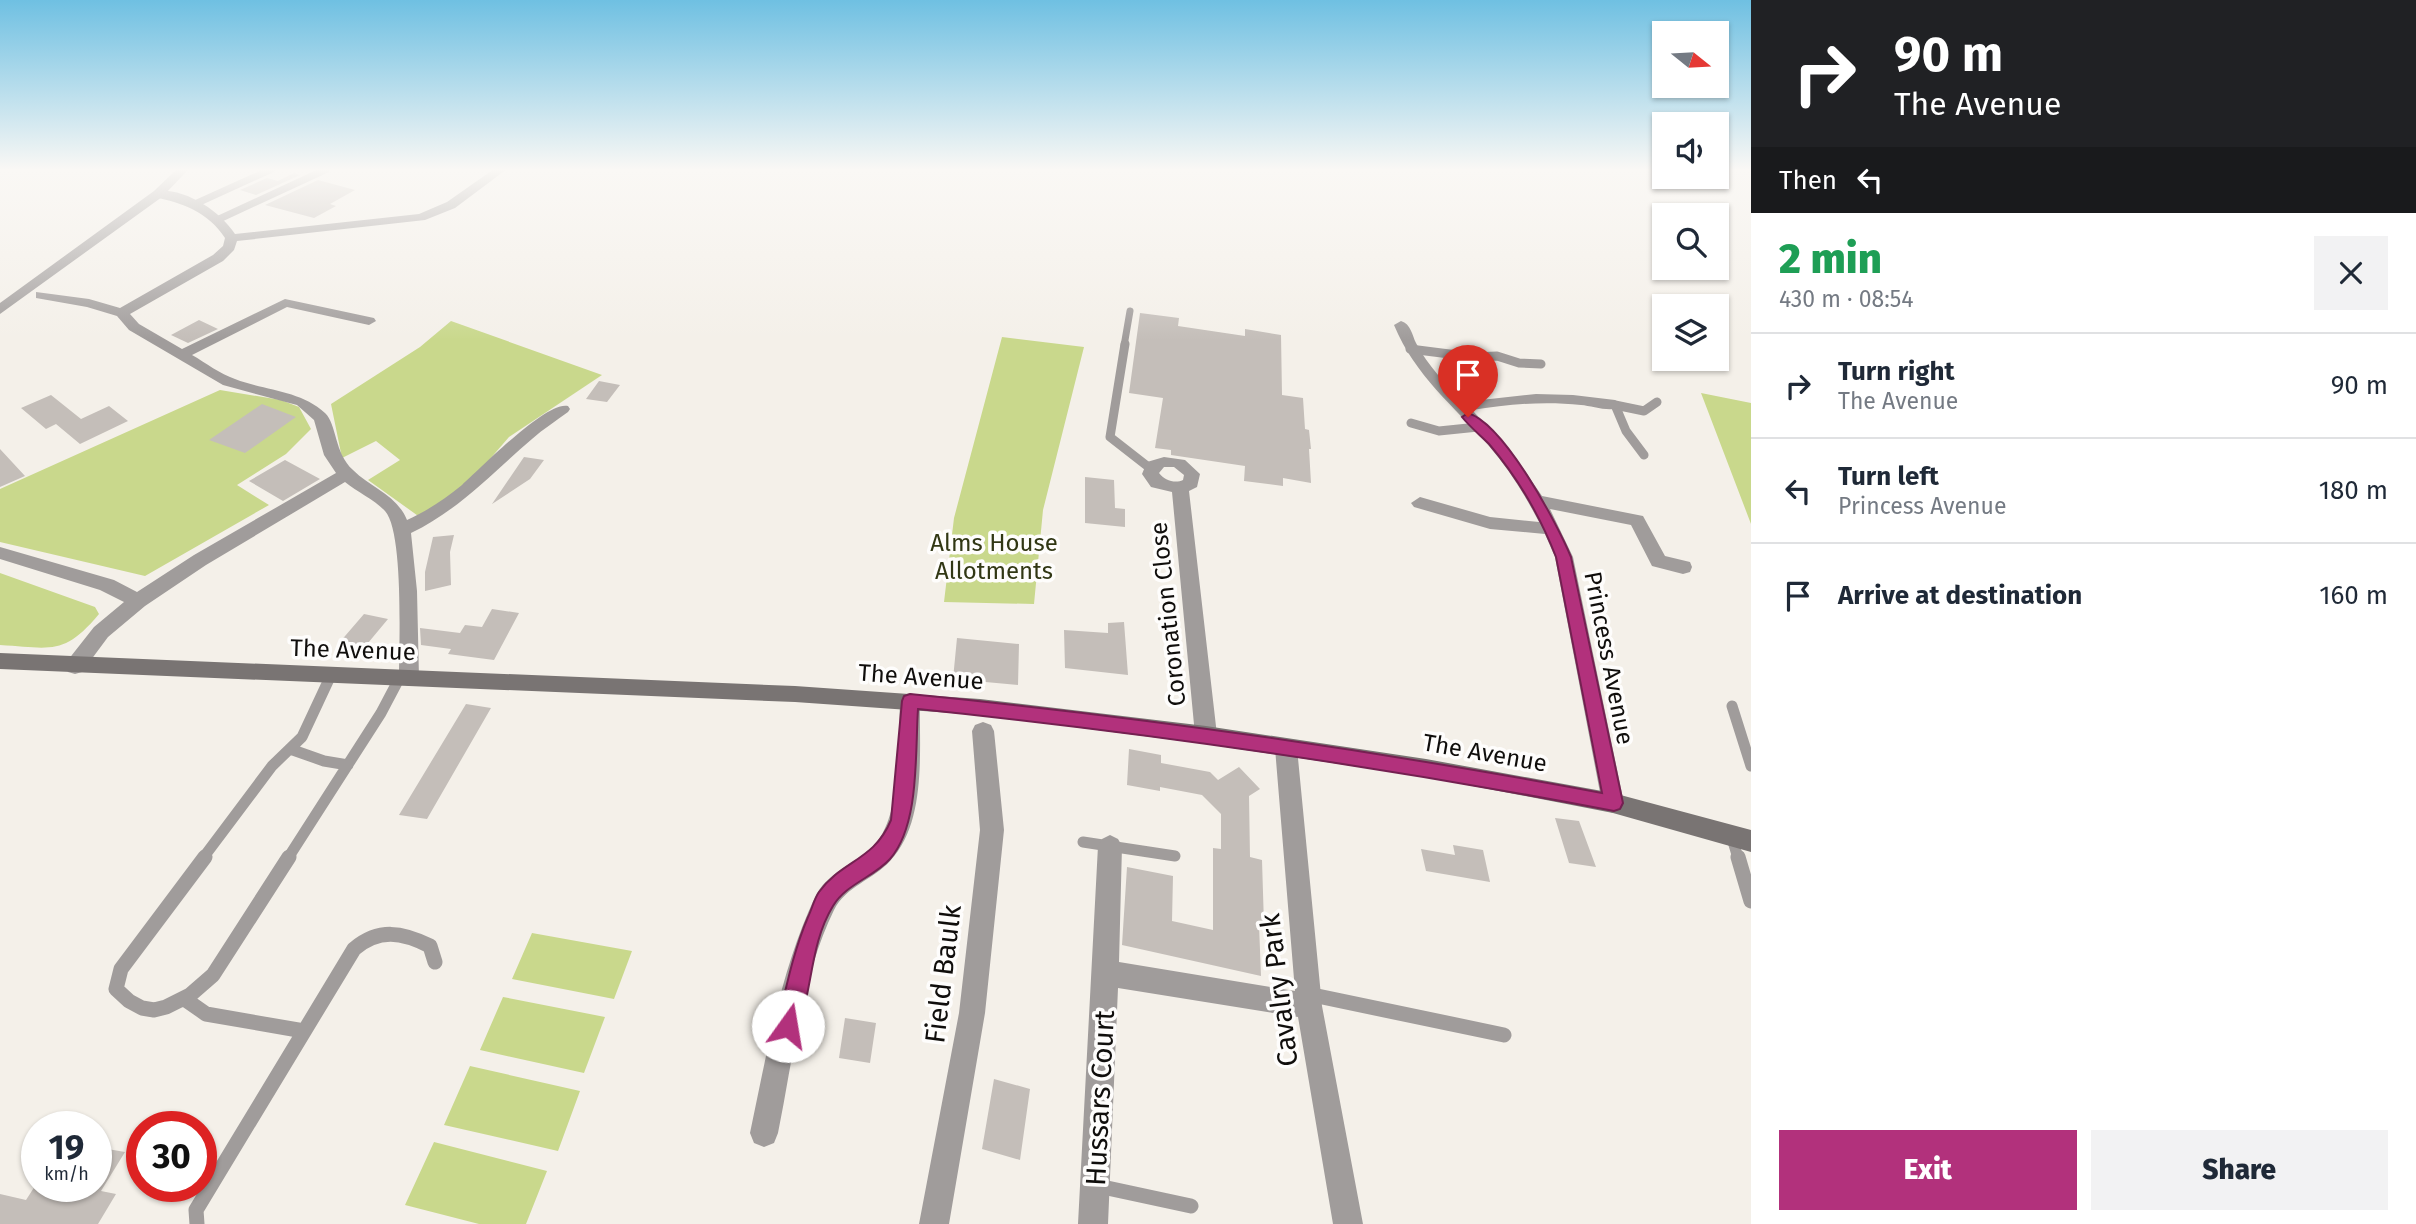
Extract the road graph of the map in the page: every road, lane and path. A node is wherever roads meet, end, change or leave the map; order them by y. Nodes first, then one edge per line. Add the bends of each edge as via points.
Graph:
1 (114, 226) edge
2 (222, 226) edge
3 (338, 226) edge
4 (231, 238) junction
5 (41, 295) dead end
6 (0, 310) edge
7 (1130, 311) dead end
8 (122, 313) junction
9 (369, 321) dead end
10 (1401, 325) dead end
11 (1410, 349) junction
12 (181, 355) junction
13 (1541, 364) dead end
14 (1657, 402) dead end
15 (1615, 405) junction
16 (1458, 407) junction
17 (562, 410) dead end
18 (1411, 424) dead end
19 (1478, 427) junction
20 (1644, 455) dead end
21 (1151, 469) joint
22 (345, 475) junction
23 (1536, 501) junction
24 (1420, 503) dead end
25 (1552, 529) junction
26 (402, 530) junction
27 (0, 553) edge
28 (1683, 568) dead end
29 (138, 601) junction
30 (0, 662) edge
31 (75, 666) junction
32 (331, 675) junction
33 (405, 678) junction
34 (910, 701) junction
35 (1732, 706) dead end
36 (983, 731) dead end
37 (1206, 735) junction
38 (1286, 748) junction
39 (290, 749) junction
40 (348, 765) junction
41 (1751, 766) edge
42 (1614, 803) junction
43 (1741, 838) edge
44 (1083, 842) dead end
45 (1110, 846) junction
46 (1175, 856) dead end
47 (1751, 901) edge
48 (435, 962) dead end
49 (1106, 973) junction
50 (186, 1000) junction
51 (1308, 1000) junction
52 (304, 1031) junction
53 (1504, 1035) dead end
54 (764, 1133) dead end
55 (1095, 1185) junction
56 (1191, 1206) dead end
57 (197, 1224) edge
58 (934, 1224) edge
59 (1093, 1224) edge
60 (1348, 1224) edge

1 - 6 street
2 - 4 street
3 - 4 street
4 - 8 street via 218,258
5 - 8 street
7 - 21 lane via 1110,437
8 - 12 street via 134,327
9 - 12 street via 285,303
10 - 11 street, Princess Avenue
11 - 13 lane
11 - 16 street, Princess Avenue
12 - 22 street via 228,382 302,402 322,418 334,463
14 - 15 lane via 1644,411
15 - 16 street via 1521,397
15 - 20 lane via 1626,431
16 - 19 street, Princess Avenue
17 - 26 street via 523,438 476,484 427,520
18 - 19 lane via 1439,431
19 - 23 street, Princess Avenue via 1522,477
21 - 37 street, Coronation Close via 1164,462 1184,466 1192,474 1191,484 1180,488
22 - 26 street via 394,509
22 - 29 street
23 - 25 street, Princess Avenue
23 - 28 street via 1637,520 1658,561
24 - 25 street via 1490,523
25 - 42 street, Princess Avenue via 1564,557
26 - 33 street
27 - 29 street via 107,586
29 - 31 street via 101,632
30 - 31 main road, The Avenue
31 - 32 main road, The Avenue
32 - 33 main road, The Avenue
32 - 39 lane via 302,737
33 - 34 main road, The Avenue
33 - 40 lane
34 - 37 main road, The Avenue
34 - 54 street via 900,820 882,854 826,899 806,946
35 - 41 lane
36 - 58 street, Field Baulk via 990,843 972,1013
37 - 38 main road, The Avenue
38 - 42 main road, The Avenue
38 - 51 street, Cavalry Park
39 - 40 lane
39 - 50 lane via 272,766 121,969 116,989 128,1003 158,1011
40 - 50 lane via 213,975
42 - 43 main road, The Avenue
43 - 47 lane
44 - 45 lane
45 - 46 lane
45 - 49 street, Hussars Court
48 - 52 lane via 430,946 416,939 393,933 367,936 354,949
49 - 51 street, Hussars Court
49 - 55 street, Hussars Court
50 - 52 lane via 206,1014
51 - 53 lane
51 - 60 street, Cavalry Park
52 - 57 lane via 196,1210
55 - 56 lane
55 - 59 street, Hussars Court

